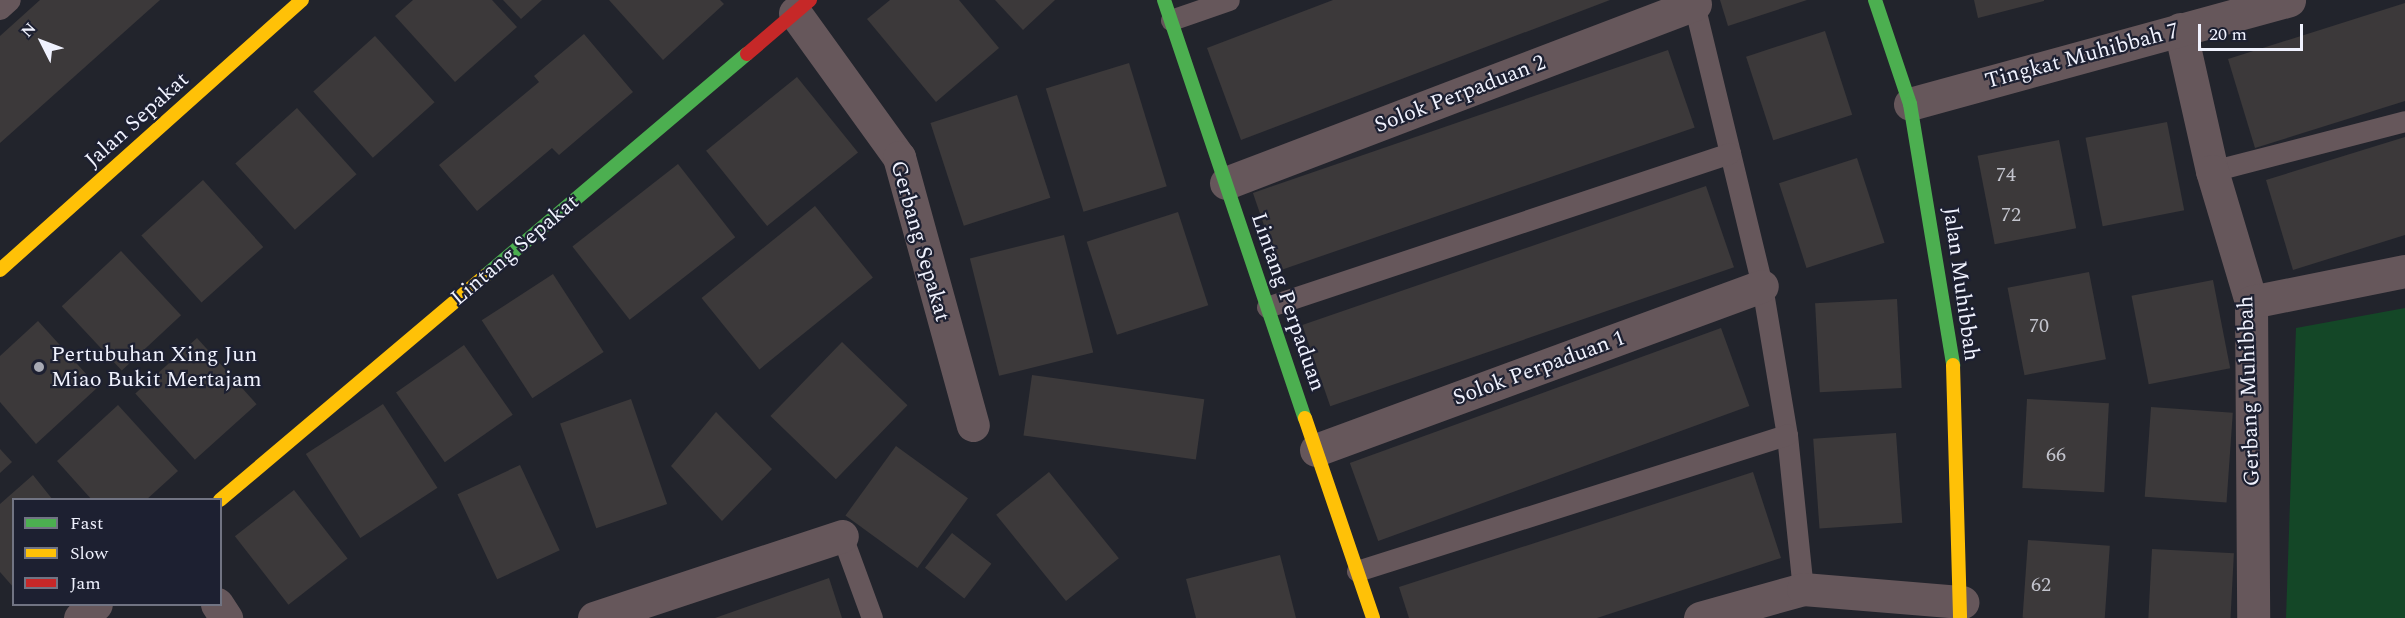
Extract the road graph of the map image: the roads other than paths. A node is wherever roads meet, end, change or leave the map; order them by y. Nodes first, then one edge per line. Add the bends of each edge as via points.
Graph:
1 (10, 0) edge
2 (302, 0) edge
3 (1229, 0) edge
4 (1875, 0) edge
5 (2289, 0) edge
6 (1694, 2) edge
7 (802, 6) edge
8 (0, 9) edge
9 (1168, 10) edge
10 (2180, 29) junction
11 (1910, 104) junction
12 (2405, 122) edge
13 (1730, 153) junction
14 (2212, 171) junction
15 (1226, 183) junction
16 (0, 270) edge
17 (2405, 271) edge
18 (1762, 286) junction
19 (2251, 302) junction
20 (1268, 307) junction
21 (973, 425) dead end
22 (1787, 435) junction
23 (1316, 450) junction
24 (222, 498) edge
25 (842, 536) joint
26 (1357, 571) junction
27 (1803, 589) junction
28 (94, 606) edge
29 (1961, 610) edge
30 (80, 618) edge
31 (594, 618) edge
32 (872, 618) edge
33 (1372, 618) edge
34 (1700, 618) edge
35 (2253, 618) edge

1 - 8 lane
2 - 16 street, Jalan Sepakat
3 - 9 lane
4 - 11 street, Jalan Muhibbah
5 - 10 street, Tingkat Muhibbah 7
6 - 13 lane
6 - 15 street, Solok Perpaduan 2
7 - 21 street, Gerbang Sepakat via 899,157
7 - 24 street, Lintang Sepakat
9 - 15 street, Lintang Perpaduan
10 - 11 street, Tingkat Muhibbah 7
10 - 14 street, Gerbang Muhibbah
11 - 29 street, Jalan Muhibbah via 1952,340
12 - 14 lane
13 - 18 lane
13 - 20 lane
14 - 19 street, Gerbang Muhibbah
15 - 20 street, Lintang Perpaduan
17 - 19 street
18 - 22 lane
18 - 23 street, Solok Perpaduan 1
19 - 35 street, Gerbang Muhibbah
20 - 23 street, Lintang Perpaduan
22 - 26 lane
22 - 27 lane
23 - 26 street, Lintang Perpaduan
25 - 31 street
25 - 32 lane
26 - 33 street, Lintang Perpaduan
27 - 29 street
27 - 34 street
28 - 30 street

